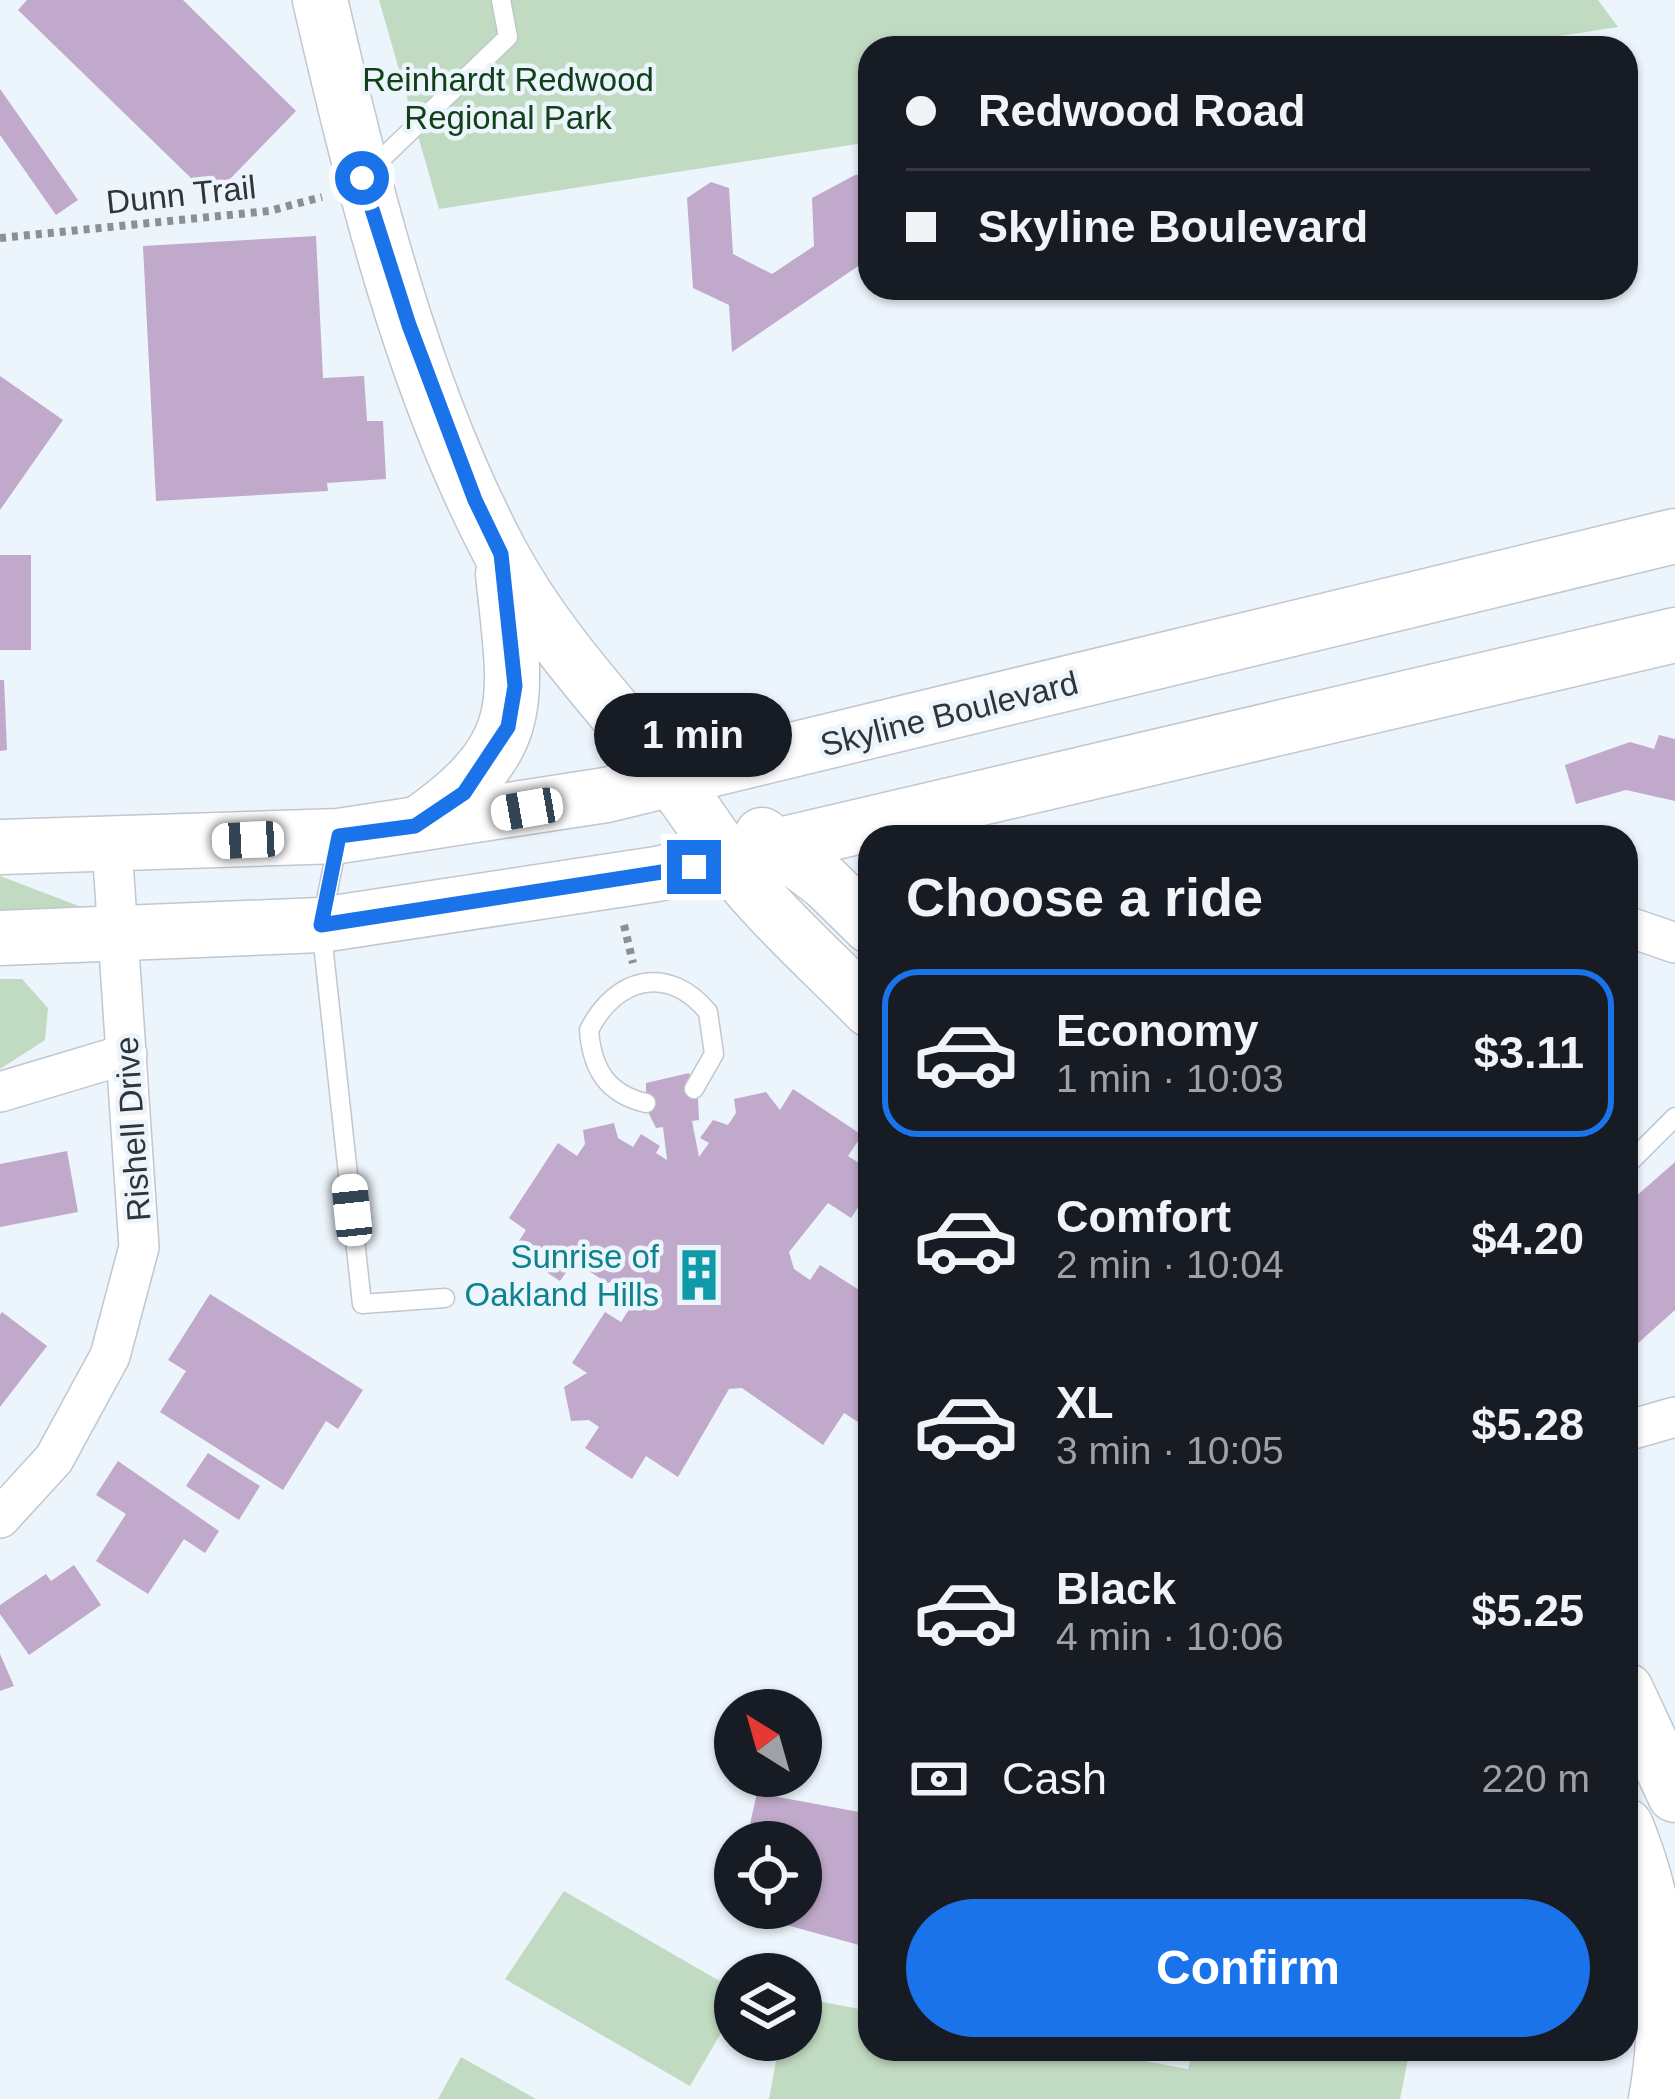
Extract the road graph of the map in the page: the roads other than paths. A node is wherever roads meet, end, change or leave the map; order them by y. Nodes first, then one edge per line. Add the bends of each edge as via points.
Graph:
1 (320, 0) edge
2 (501, 0) edge
3 (362, 178) junction
4 (1675, 536) edge
5 (501, 554) junction
6 (1675, 635) edge
7 (672, 781) junction
8 (922, 822) edge
9 (415, 826) junction
10 (858, 834) edge
11 (339, 836) junction
12 (112, 846) junction
13 (0, 847) edge
14 (783, 847) junction
15 (730, 860) junction
16 (858, 915) edge
17 (321, 925) junction
18 (1638, 930) edge
19 (118, 937) junction
20 (0, 938) edge
21 (1675, 944) edge
22 (858, 998) edge
23 (127, 1054) junction
24 (694, 1089) dead end
25 (0, 1092) edge
26 (646, 1103) dead end
27 (1675, 1117) edge
28 (1638, 1154) edge
29 (445, 1298) dead end
30 (1675, 1417) edge
31 (1638, 1428) edge
32 (0, 1518) edge
33 (1638, 1716) edge
34 (1675, 1796) edge
35 (1638, 1855) edge
36 (1656, 2099) edge

1 - 3 main road
2 - 3 lane via 508,37
3 - 5 main road via 417,346
4 - 7 main road, Skyline Boulevard
5 - 7 main road via 543,625
5 - 9 main road via 515,686 508,727 464,793
6 - 8 main road
7 - 9 main road, Skyline Boulevard
7 - 14 main road
7 - 15 main road
9 - 11 main road, Skyline Boulevard
10 - 14 main road
11 - 12 main road, Skyline Boulevard
11 - 17 lane
12 - 13 main road, Skyline Boulevard
12 - 19 street, Rishell Drive
14 - 15 main road
14 - 16 main road
15 - 17 main road
15 - 22 main road
17 - 19 main road
17 - 29 lane via 362,1304
18 - 21 street
19 - 20 main road
19 - 23 street, Rishell Drive
23 - 25 street
23 - 32 street, Rishell Drive via 139,1247 110,1356 54,1459
24 - 26 lane via 714,1054 708,1012 676,983 637,982 614,993 590,1030 598,1072 611,1089
27 - 28 lane
30 - 31 street
33 - 34 main road
35 - 36 main road via 1661,1970

